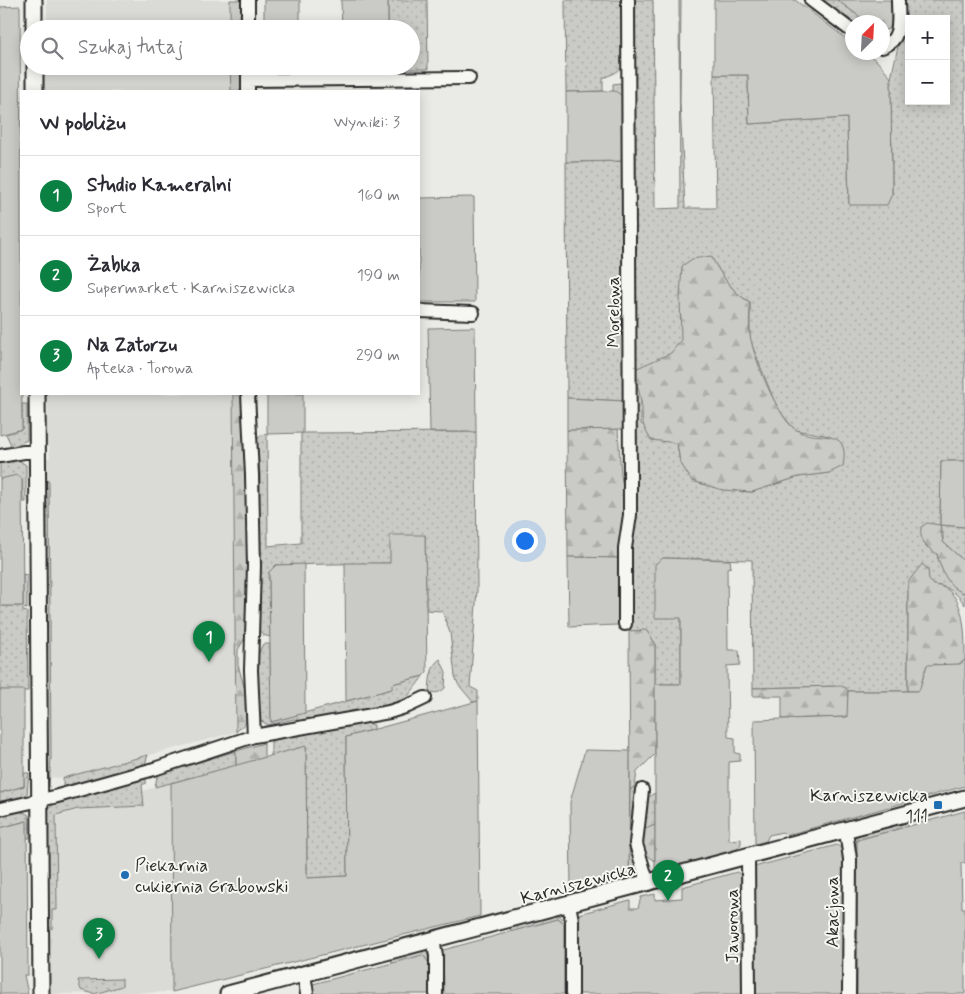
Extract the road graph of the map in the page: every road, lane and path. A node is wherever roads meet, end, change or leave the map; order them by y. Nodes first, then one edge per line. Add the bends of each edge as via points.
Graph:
1 (34, 0) edge
2 (248, 0) edge
3 (628, 0) edge
4 (811, 0) edge
5 (898, 0) edge
6 (34, 20) edge
7 (248, 20) edge
8 (845, 26) edge
9 (890, 44) edge
10 (34, 75) edge
11 (469, 78) dead end
12 (248, 85) edge
13 (35, 90) edge
14 (420, 311) edge
15 (473, 313) dead end
16 (37, 395) edge
17 (248, 395) edge
18 (37, 452) junction
19 (0, 456) edge
20 (625, 624) dead end
21 (425, 698) dead end
22 (254, 736) junction
23 (642, 790) dead end
24 (965, 798) edge
25 (39, 800) junction
26 (0, 809) edge
27 (846, 831) junction
28 (748, 857) junction
29 (648, 884) junction
30 (569, 905) junction
31 (433, 940) junction
32 (304, 974) junction
33 (41, 994) edge
34 (228, 994) edge
35 (307, 994) edge
36 (436, 994) edge
37 (572, 994) edge
38 (749, 994) edge
39 (849, 994) edge

1 - 6 street
2 - 7 street
3 - 20 street, Morelowa via 630,515
4 - 8 street
5 - 9 street via 899,26
10 - 13 street
11 - 12 street
14 - 15 street
16 - 18 street
17 - 22 street via 254,566 251,670
18 - 19 street
18 - 25 street
21 - 22 street via 389,712
22 - 25 street via 166,765
23 - 29 street via 636,844
24 - 27 street, Karniszewicka
25 - 26 street
25 - 33 street
27 - 28 street, Karniszewicka
27 - 39 street, Akacjowa via 850,859
28 - 29 street, Karniszewicka
28 - 38 street, Jaworowa
29 - 30 street, Karniszewicka
30 - 31 street, Karniszewicka
30 - 37 street
31 - 32 street, Karniszewicka
31 - 36 street
32 - 34 street, Karniszewicka
32 - 35 street

